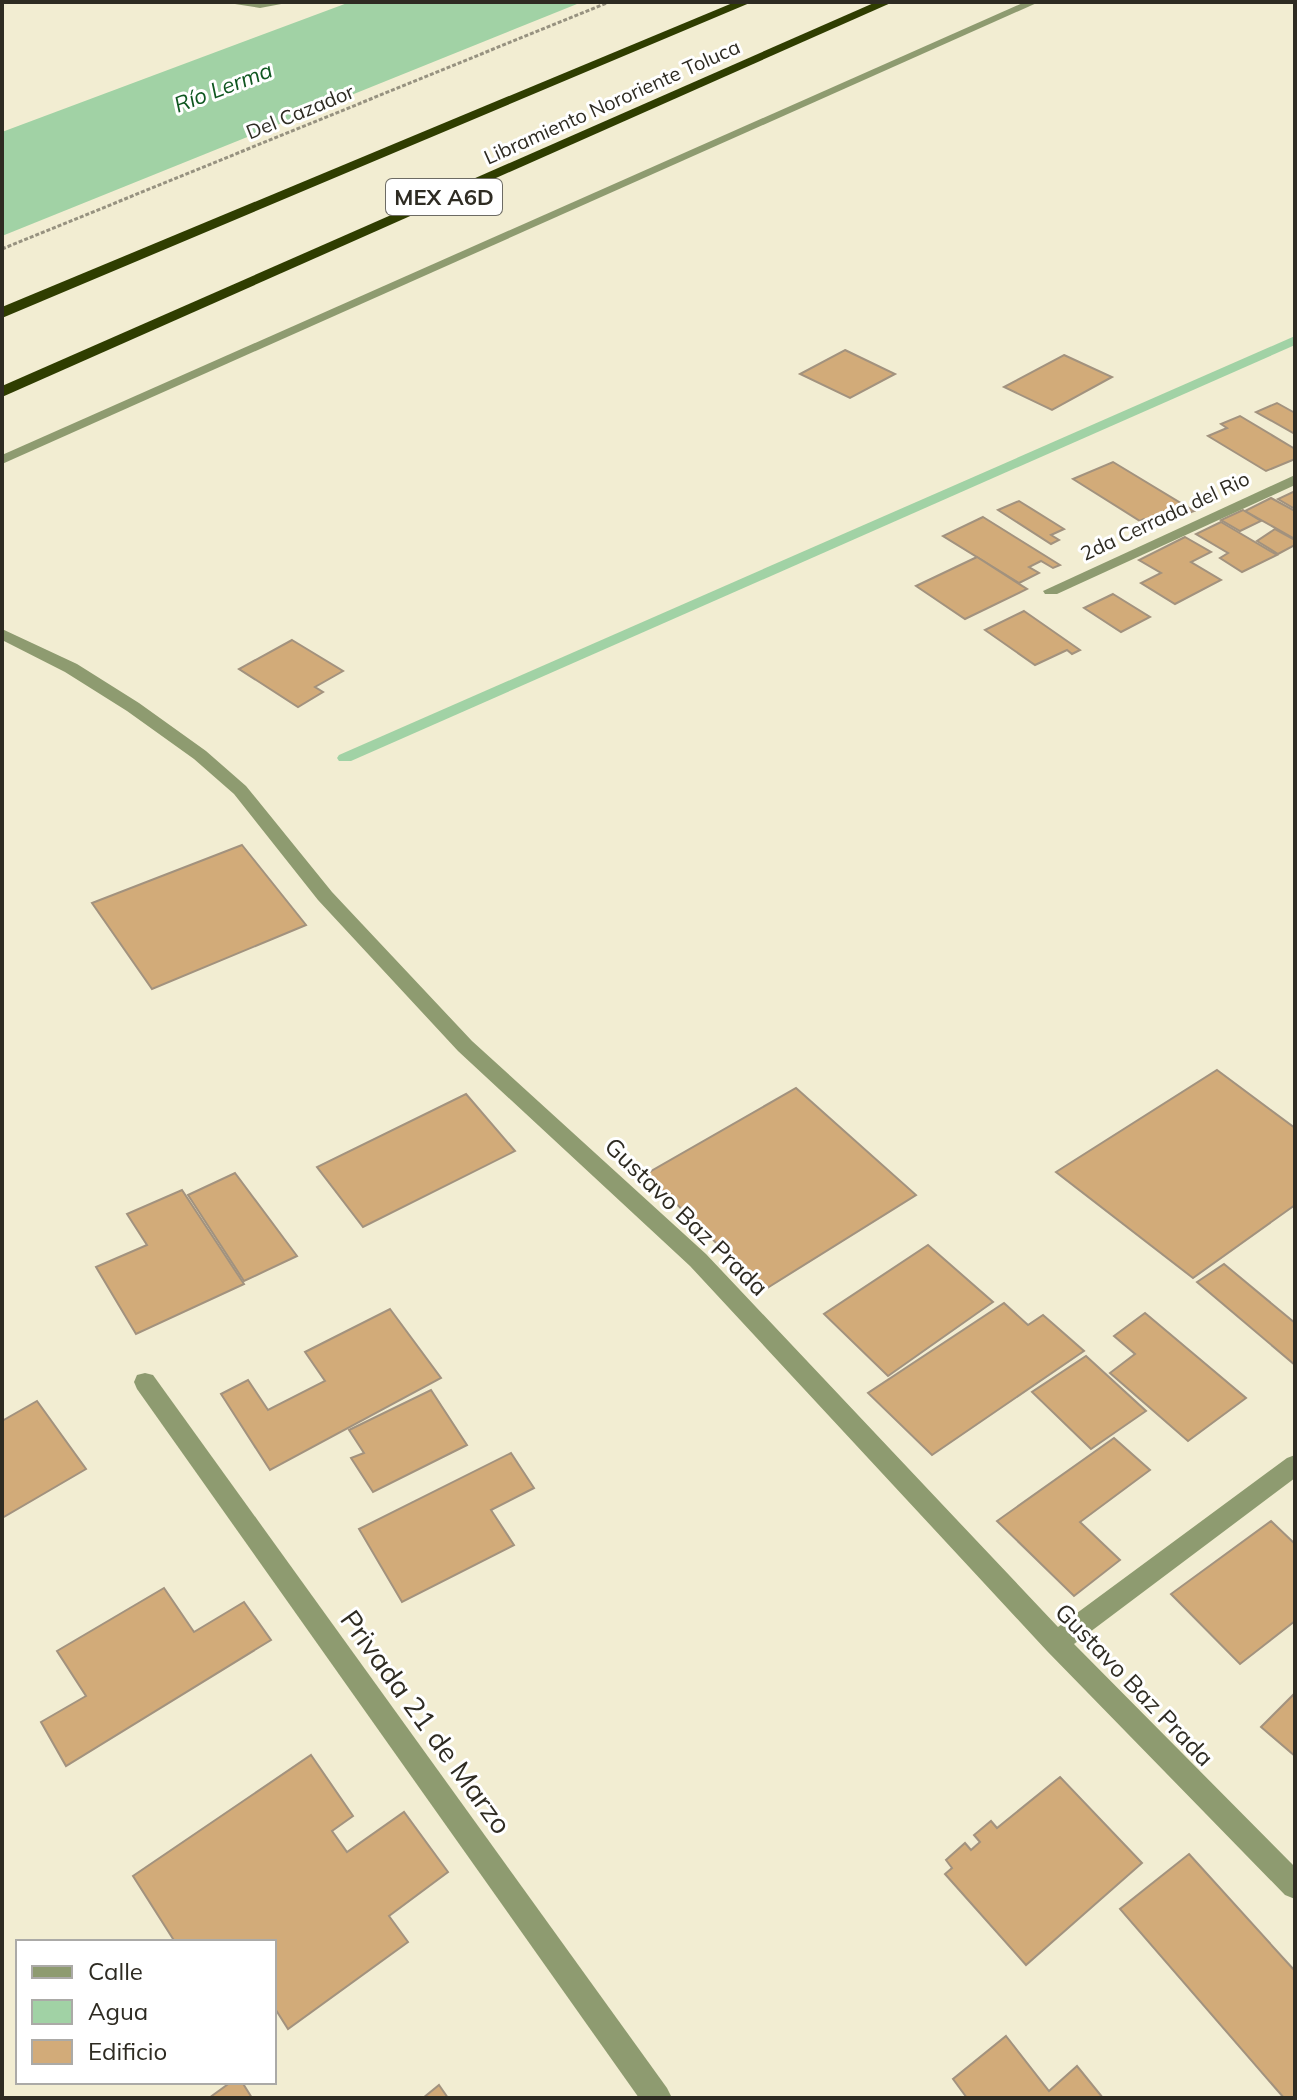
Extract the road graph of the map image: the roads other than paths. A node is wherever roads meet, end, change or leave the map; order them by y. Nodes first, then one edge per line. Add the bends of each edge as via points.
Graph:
1 (227, 2) edge
2 (287, 2) edge
3 (746, 2) edge
4 (887, 2) edge
5 (1034, 2) edge
6 (2, 313) edge
7 (2, 392) edge
8 (2, 460) edge
9 (1295, 479) edge
10 (1051, 591) dead end
11 (2, 634) edge
12 (145, 1382) dead end
13 (1295, 1465) edge
14 (1056, 1643) junction
15 (1295, 1886) edge
16 (657, 2098) edge

1 - 2 street
3 - 6 highway, Libramiento Nororiente Toluca / MEX A6D
4 - 7 highway, Libramiento Nororiente Toluca / MEX A6D
5 - 8 street
9 - 10 street, 2da Cerrada del Rio
11 - 14 street, Gustavo Baz Prada via 133,707 240,790 325,896 412,991 698,1260
12 - 16 street, Privada 21 de Marzo
13 - 14 street
14 - 15 street, Gustavo Baz Prada

